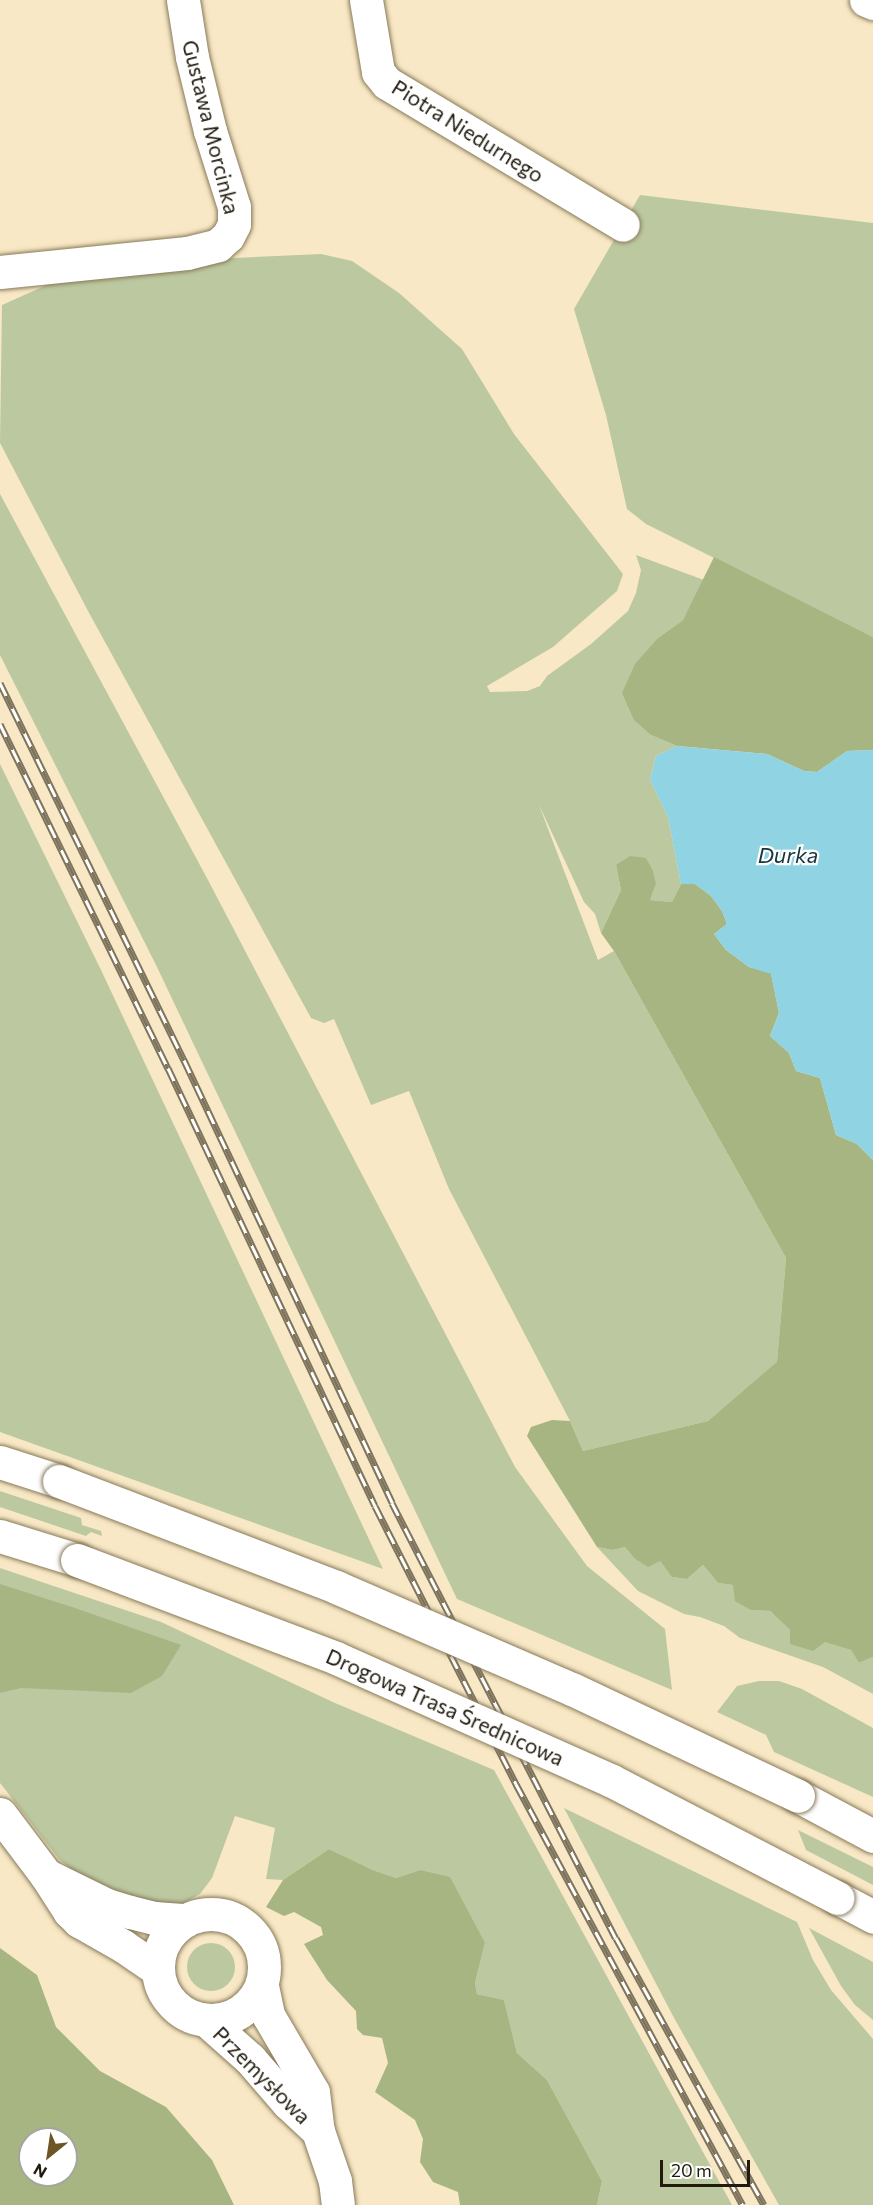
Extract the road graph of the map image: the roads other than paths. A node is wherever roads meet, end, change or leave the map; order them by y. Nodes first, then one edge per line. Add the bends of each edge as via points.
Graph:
1 (183, 0) edge
2 (366, 0) edge
3 (866, 0) edge
4 (873, 3) edge
5 (623, 225) dead end
6 (0, 272) edge
7 (0, 1462) edge
8 (0, 1536) edge
9 (0, 1814) edge
10 (873, 1836) edge
11 (46, 1875) junction
12 (873, 1917) edge
13 (186, 1920) junction
14 (158, 1970) junction
15 (261, 1986) junction
16 (206, 2020) junction
17 (318, 2131) junction
18 (338, 2205) edge

1 - 6 street, Gustawa Morcinka via 210,131 234,207 234,224 228,236 218,245 187,253
2 - 5 street, Piotra Niedurnego via 378,72 387,83
3 - 4 street
7 - 10 street, bridge via 336,1587 572,1689 798,1796
8 - 12 street, Drogowa Trasa Średnicowa, bridge via 77,1560 336,1658 612,1782
9 - 11 street
11 - 13 street via 107,1905
11 - 14 street via 79,1921
13 - 14 street via 165,1941
13 - 15 street via 217,1914 245,1925 263,1952
14 - 16 street via 163,1989 173,2004 188,2015
15 - 16 street via 253,2001 240,2012 224,2019
15 - 17 street, Przemysłowa via 268,2015 313,2092
16 - 17 street, Przemysłowa via 250,2059
17 - 18 street, Przemysłowa

